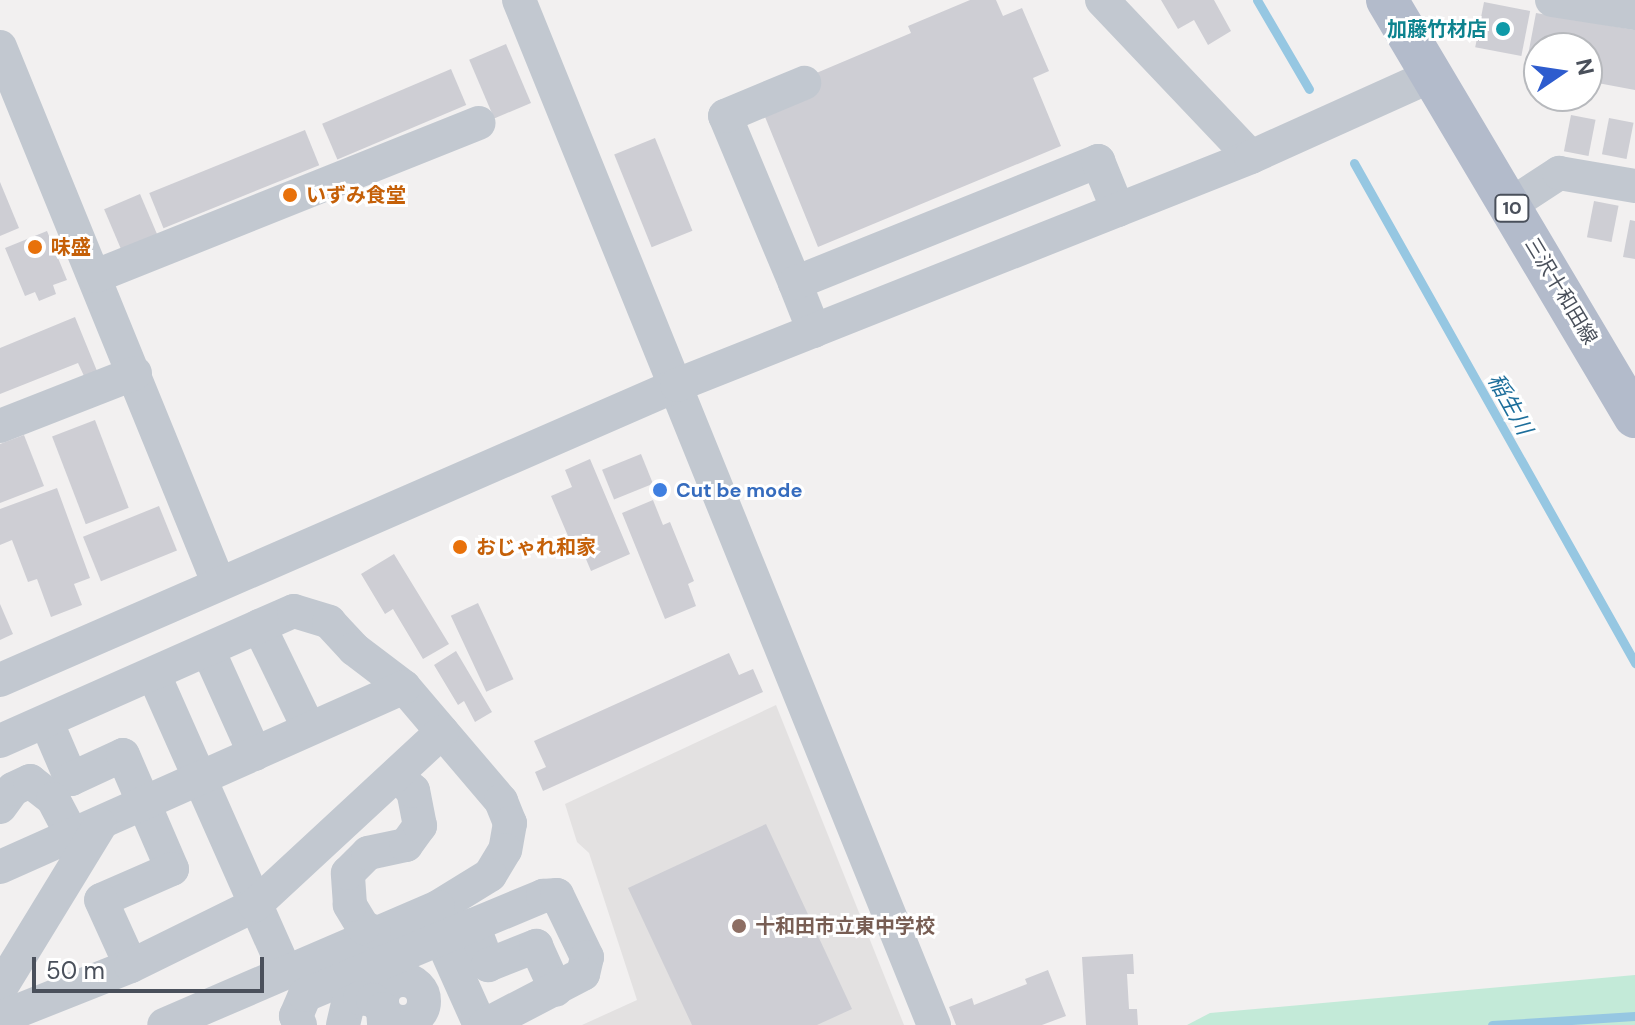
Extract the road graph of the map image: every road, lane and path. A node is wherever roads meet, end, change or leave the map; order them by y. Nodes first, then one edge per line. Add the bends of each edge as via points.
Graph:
1 (519, 0) edge
2 (1102, 0) edge
3 (1387, 0) edge
4 (1552, 0) edge
5 (1635, 13) edge
6 (0, 47) edge
7 (1433, 75) junction
8 (804, 83) dead end
9 (12, 110) edge
10 (479, 123) dead end
11 (1251, 157) junction
12 (1635, 186) edge
13 (1510, 205) junction
14 (1118, 210) junction
15 (96, 276) junction
16 (795, 283) junction
17 (814, 331) junction
18 (135, 373) junction
19 (677, 385) junction
20 (1635, 417) edge
21 (0, 426) edge
22 (218, 582) junction
23 (259, 626) junction
24 (208, 650) junction
25 (154, 675) junction
26 (0, 680) edge
27 (404, 687) junction
28 (47, 723) junction
29 (309, 729) junction
30 (442, 732) junction
31 (0, 741) edge
32 (255, 754) junction
33 (397, 775) junction
34 (199, 777) junction
35 (143, 802) junction
36 (0, 807) edge
37 (86, 831) junction
38 (0, 867) edge
39 (255, 905) junction
40 (473, 925) junction
41 (374, 932) junction
42 (441, 938) junction
43 (131, 966) junction
44 (285, 971) junction
45 (459, 978) junction
46 (0, 989) edge
47 (556, 990) junction
48 (384, 1017) edge
49 (0, 1018) edge
50 (164, 1025) edge
51 (300, 1025) edge
52 (343, 1025) edge
53 (482, 1025) edge
54 (934, 1025) edge

1 - 19 street
2 - 11 street
3 - 7 main road, 三沢十和田線 / 10
4 - 5 street
6 - 9 street
7 - 11 street
7 - 13 main road, 三沢十和田線 / 10
8 - 16 street via 725,116
9 - 15 street
10 - 15 street
11 - 14 street
12 - 13 street via 1559,173
13 - 20 main road, 三沢十和田線 / 10
14 - 16 street via 1098,161
14 - 17 street
15 - 18 street
16 - 17 street
17 - 19 street
18 - 21 street
18 - 22 street
19 - 22 street
19 - 54 street
22 - 26 street
23 - 24 street
23 - 27 street via 294,611 329,622 354,649
23 - 29 street via 293,674
24 - 25 street
24 - 32 street via 239,698
25 - 28 street
25 - 34 street
27 - 29 street
27 - 30 street
28 - 31 street
28 - 35 street via 71,779 123,755
29 - 32 street
30 - 33 street
30 - 41 street via 501,801 510,823 505,850 490,875 438,907
32 - 34 street
33 - 39 street
33 - 41 street via 413,791 420,826 406,845 368,853 348,873 350,905 363,927
34 - 35 street
34 - 39 street
35 - 37 street
35 - 43 street via 172,869 101,900
36 - 37 street via 13,789 30,781
37 - 38 street
37 - 46 street
39 - 43 street
39 - 44 street
40 - 42 street
40 - 47 street via 488,965 536,946
40 - 47 street via 557,895 587,957 583,974
41 - 44 street
42 - 45 street
42 - 51 street via 305,995 296,1016
43 - 49 street
44 - 50 street
45 - 48 street via 423,992 414,982 401,979 388,985 381,996
45 - 53 street
47 - 53 street
48 - 52 street via 373,1000 360,998 348,1004

